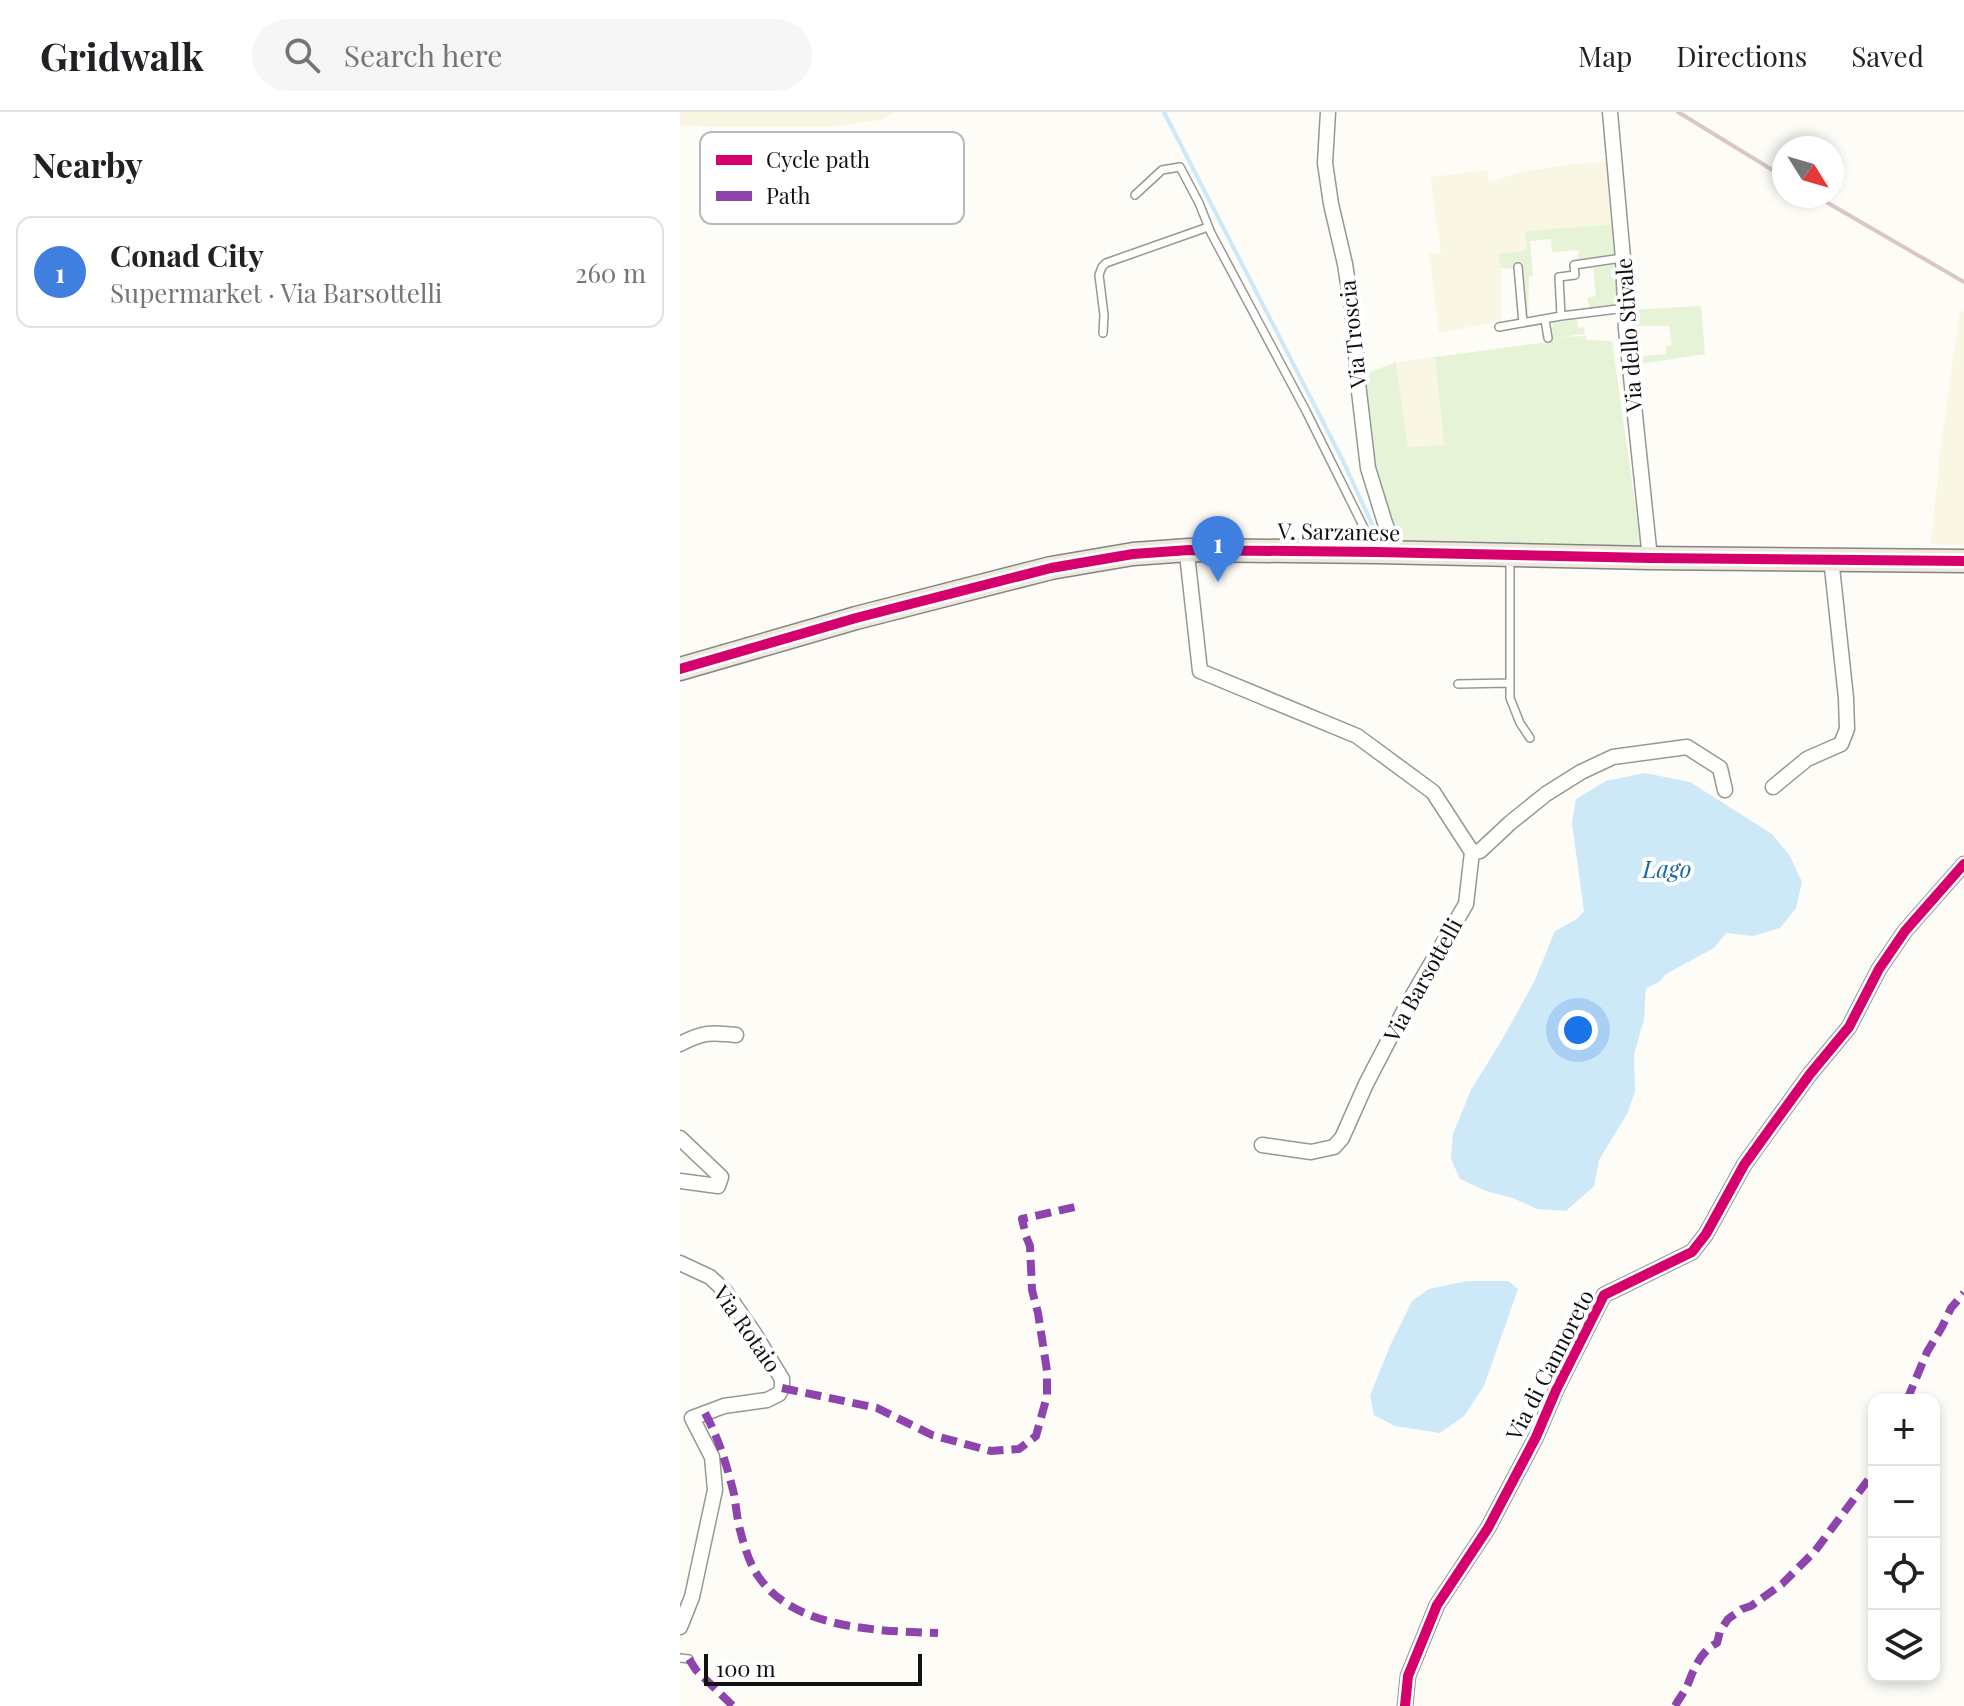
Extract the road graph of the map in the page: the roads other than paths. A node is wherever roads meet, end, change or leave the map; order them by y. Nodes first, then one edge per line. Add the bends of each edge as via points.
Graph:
1 (1328, 112) edge
2 (1610, 112) edge
3 (1135, 195) dead end
4 (1208, 227) junction
5 (1623, 258) junction
6 (1518, 267) dead end
7 (1626, 308) junction
8 (1561, 316) junction
9 (1545, 320) junction
10 (1523, 323) junction
11 (1499, 327) dead end
12 (1103, 333) dead end
13 (1548, 338) dead end
14 (1189, 550) junction
15 (1387, 552) junction
16 (1510, 555) junction
17 (1650, 558) junction
18 (1831, 558) junction
19 (1964, 561) edge
20 (680, 669) edge
21 (1509, 683) junction
22 (1458, 684) dead end
23 (1530, 738) dead end
24 (1773, 787) dead end
25 (1725, 790) dead end
26 (1472, 852) junction
27 (1964, 864) edge
28 (736, 1035) dead end
29 (680, 1044) edge
30 (680, 1138) edge
31 (1262, 1145) dead end
32 (680, 1181) edge
33 (680, 1263) edge
34 (680, 1627) edge
35 (1405, 1706) edge

1 - 15 street, Via Troscia via 1325,163 1354,323 1368,468 1385,523
2 - 5 street, Via dello Stivale
3 - 4 lane via 1162,170 1180,167
4 - 12 lane via 1102,267
4 - 15 lane
5 - 7 street, Via dello Stivale
5 - 8 lane via 1574,265 1575,275 1559,277
6 - 10 lane
7 - 8 lane
7 - 17 street, Via dello Stivale
8 - 9 lane
9 - 10 lane
9 - 13 lane
10 - 11 lane
14 - 15 main road, V. Sarzanese
14 - 20 main road, V. Sarzanese via 1051,568
14 - 26 street via 1200,671 1357,736 1433,792
15 - 16 main road, V. Sarzanese
16 - 17 main road, V. Sarzanese
16 - 21 lane
17 - 18 main road, V. Sarzanese
18 - 19 main road, V. Sarzanese
18 - 24 street via 1847,729 1841,744 1807,759
21 - 22 lane
21 - 23 lane via 1510,698
25 - 26 street via 1720,768 1687,747 1613,757 1546,794 1480,851
26 - 31 street, Via Barsottelli via 1466,904 1407,1005 1342,1138 1334,1147 1311,1152
27 - 35 street, Via di Cannoreto via 1905,931 1849,1027 1744,1165 1692,1252 1604,1295 1488,1528 1437,1605 1408,1676
28 - 29 street via 713,1032
30 - 32 street via 721,1177 718,1186
33 - 34 street, Via Rotaio via 725,1291 782,1379 779,1394 767,1400 724,1406 692,1418 712,1457 715,1490 692,1597

